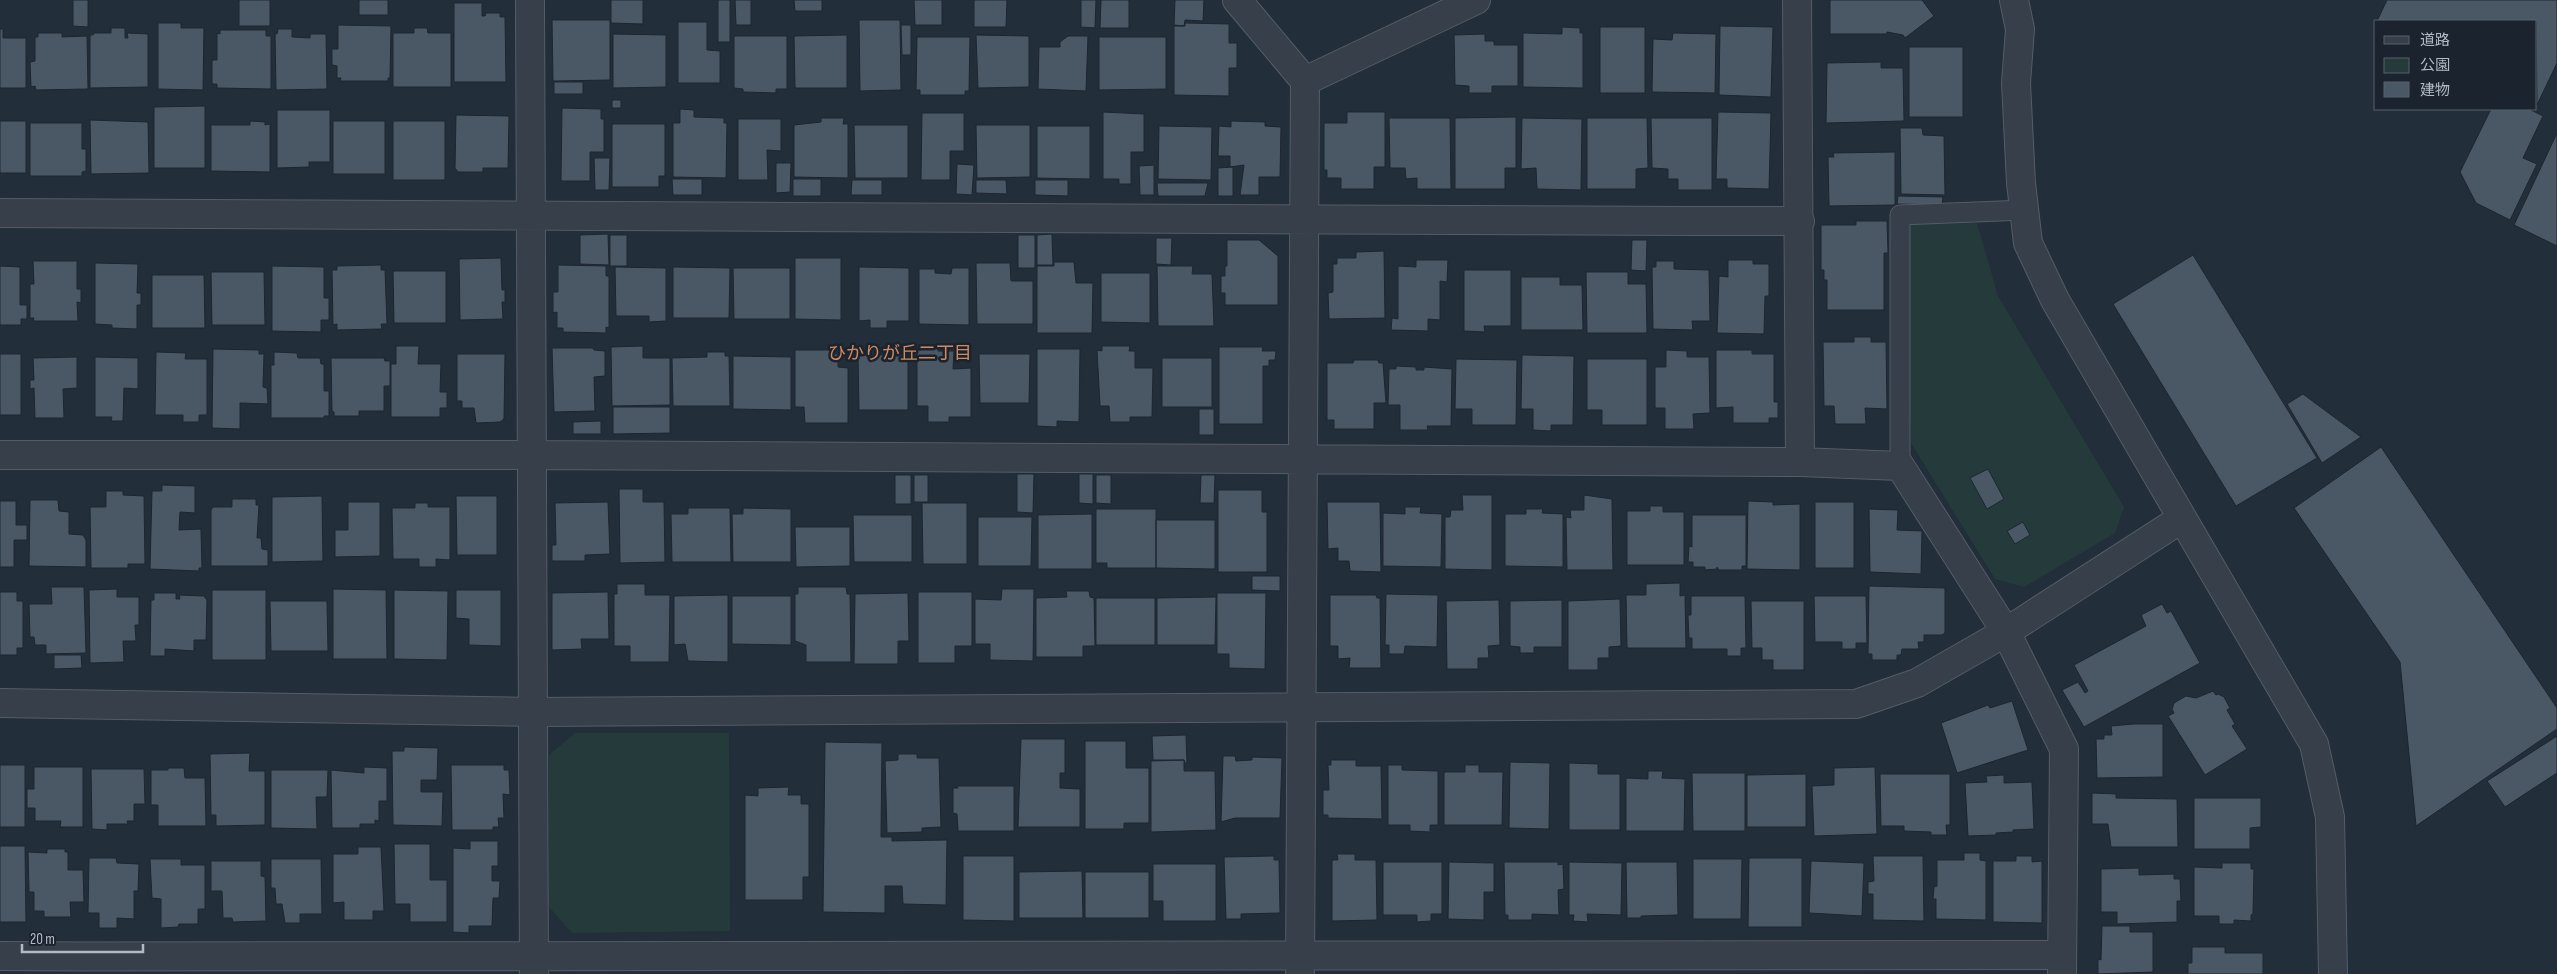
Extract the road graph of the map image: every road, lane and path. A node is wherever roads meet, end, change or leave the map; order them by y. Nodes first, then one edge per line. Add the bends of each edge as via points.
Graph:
1 (530, 0) edge
2 (1237, 0) edge
3 (1476, 0) edge
4 (1797, 0) edge
5 (2014, 0) edge
6 (1305, 80) junction
7 (2024, 210) junction
8 (0, 213) edge
9 (532, 214) junction
10 (1800, 221) junction
11 (1304, 222) junction
12 (0, 455) edge
13 (532, 455) junction
14 (1304, 460) junction
15 (1800, 462) junction
16 (1900, 466) junction
17 (2181, 519) junction
18 (2006, 632) junction
19 (0, 703) edge
20 (1302, 708) junction
21 (533, 712) junction
22 (0, 956) edge
23 (1300, 965) edge
24 (2062, 965) edge
25 (534, 967) edge
26 (2333, 974) edge

1 - 9 street
2 - 6 street
3 - 6 street
4 - 10 street
5 - 7 street via 2020,29 2016,83
6 - 11 street
7 - 16 lane via 1900,215
7 - 17 street via 2028,243 2055,300
8 - 9 street
9 - 11 street
9 - 13 street
10 - 11 street
10 - 15 street
11 - 14 street
12 - 13 street
13 - 14 street
13 - 21 street
14 - 15 street
14 - 20 street
15 - 16 street
16 - 18 street
17 - 18 street
17 - 26 street via 2314,744 2330,817
18 - 20 street via 1917,684 1856,704
18 - 24 street via 2064,750
19 - 21 street
20 - 21 street
20 - 23 street
21 - 25 street
22 - 25 street
23 - 24 street
23 - 25 street

